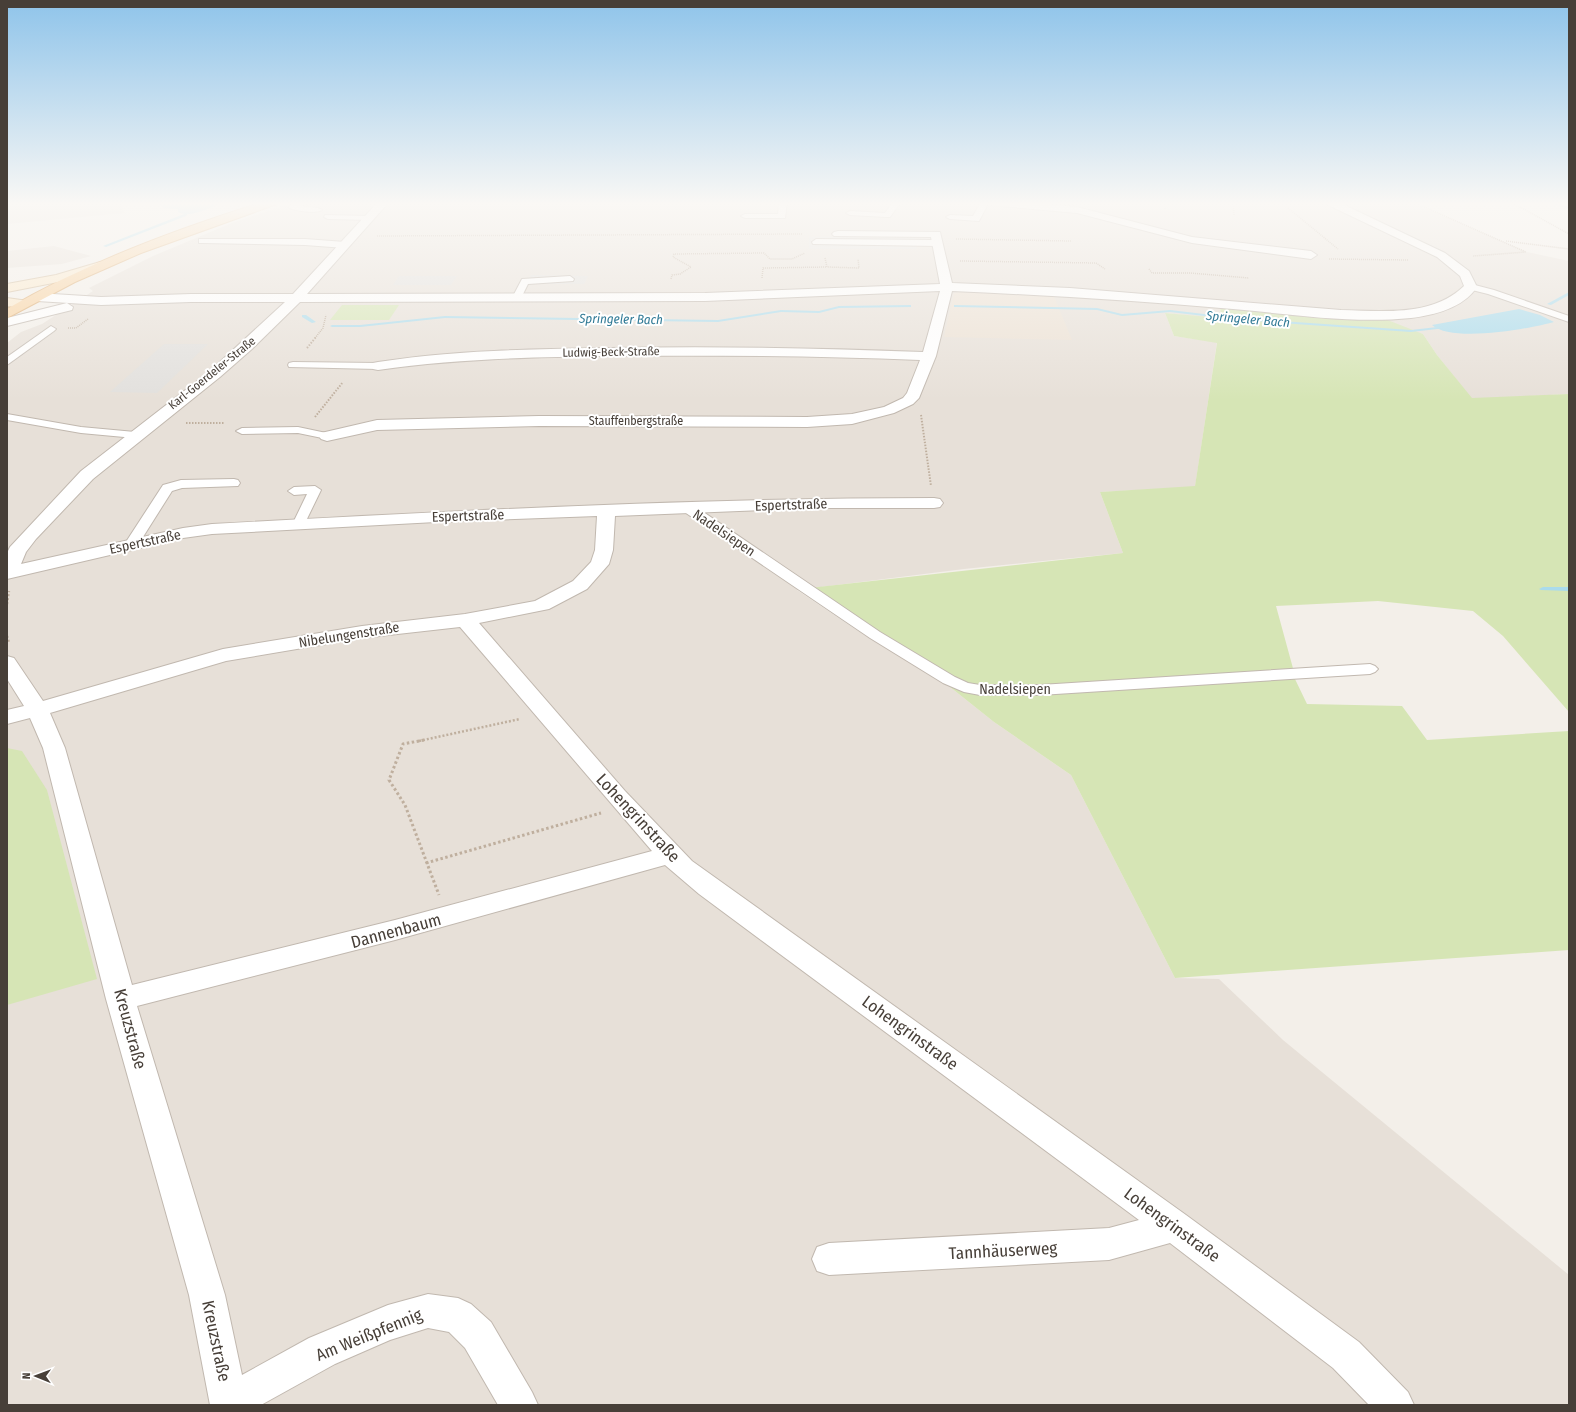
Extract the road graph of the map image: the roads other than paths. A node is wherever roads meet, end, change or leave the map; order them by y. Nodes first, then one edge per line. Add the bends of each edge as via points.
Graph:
1 (94, 268) edge
2 (96, 268) edge
3 (324, 268) edge
4 (943, 268) edge
5 (1458, 268) edge
6 (570, 279) dead end
7 (947, 287) junction
8 (1471, 287) junction
9 (7, 288) edge
10 (7, 293) edge
11 (37, 297) junction
12 (296, 298) junction
13 (517, 298) junction
14 (114, 301) junction
15 (7, 302) edge
16 (24, 304) junction
17 (67, 307) junction
18 (7, 314) edge
19 (1569, 319) edge
20 (7, 322) edge
21 (51, 329) dead end
22 (929, 356) junction
23 (7, 362) edge
24 (293, 365) road end
25 (378, 366) joint
26 (7, 417) edge
27 (242, 431) road end
28 (135, 435) junction
29 (327, 436) joint
30 (234, 483) dead end
31 (294, 491) dead end
32 (934, 503) road end
33 (688, 508) junction
34 (606, 511) junction
35 (299, 523) junction
36 (131, 545) junction
37 (8, 573) edge
38 (465, 620) junction
39 (7, 662) edge
40 (1370, 669) dead end
41 (37, 710) junction
42 (7, 717) edge
43 (670, 855) junction
44 (120, 999) junction
45 (1174, 1226) junction
46 (828, 1259) dead end
47 (229, 1403) edge
48 (519, 1405) edge
49 (1395, 1405) edge

1 - 9 street via 52,280
2 - 11 main road
3 - 12 street, Karl-Goerdeler-Straße
4 - 7 street
5 - 8 street via 1465,274
6 - 13 lane via 525,281
7 - 8 street via 1070,292 1374,315 1411,313 1442,307 1455,302
7 - 13 street via 705,297
7 - 22 street, Stauffenbergstraße
8 - 19 lane
10 - 11 street
11 - 14 street
11 - 16 main road
12 - 13 street
12 - 14 street
12 - 28 street, Karl-Goerdeler-Straße via 227,364
14 - 17 street
15 - 16 street
16 - 17 street
16 - 18 main road
17 - 20 street
21 - 23 lane
22 - 25 street, Ludwig-Beck-Straße via 680,350 566,352 418,359
22 - 29 street, Stauffenbergstraße via 918,389 908,401 877,414 837,421 418,423 377,425
24 - 25 lane, Ludwig-Beck-Straße
26 - 28 lane via 81,430
27 - 29 lane, Stauffenbergstraße via 298,430
28 - 37 street, Karl-Goerdeler-Straße via 87,475 43,520 17,551
30 - 36 lane via 181,484 167,488
31 - 35 lane via 315,490
32 - 33 street, Espertstraße via 815,503
33 - 34 street, Espertstraße
33 - 40 lane, Nadelsiepen via 881,639 949,680 973,689 1040,690
34 - 35 street, Espertstraße
34 - 38 street, Nibelungenstraße via 602,558 594,572 580,585 542,605
35 - 36 street, Espertstraße via 212,528
36 - 37 street, Espertstraße
38 - 41 street, Nibelungenstraße via 362,632 223,655
38 - 43 street, Lohengrinstraße via 504,661 625,806
39 - 41 street, Kreuzstraße
41 - 42 street, Nibelungenstraße
41 - 44 street, Kreuzstraße via 54,748
43 - 44 street, Dannenbaum via 448,918
43 - 45 street, Lohengrinstraße via 733,905
44 - 47 street, Kreuzstraße via 207,1295
45 - 46 street, Tannhäuserweg via 1109,1244
45 - 49 street, Lohengrinstraße via 1346,1354
47 - 48 street, Am Weißpfennig via 322,1352 388,1323 428,1311 458,1316 478,1335

